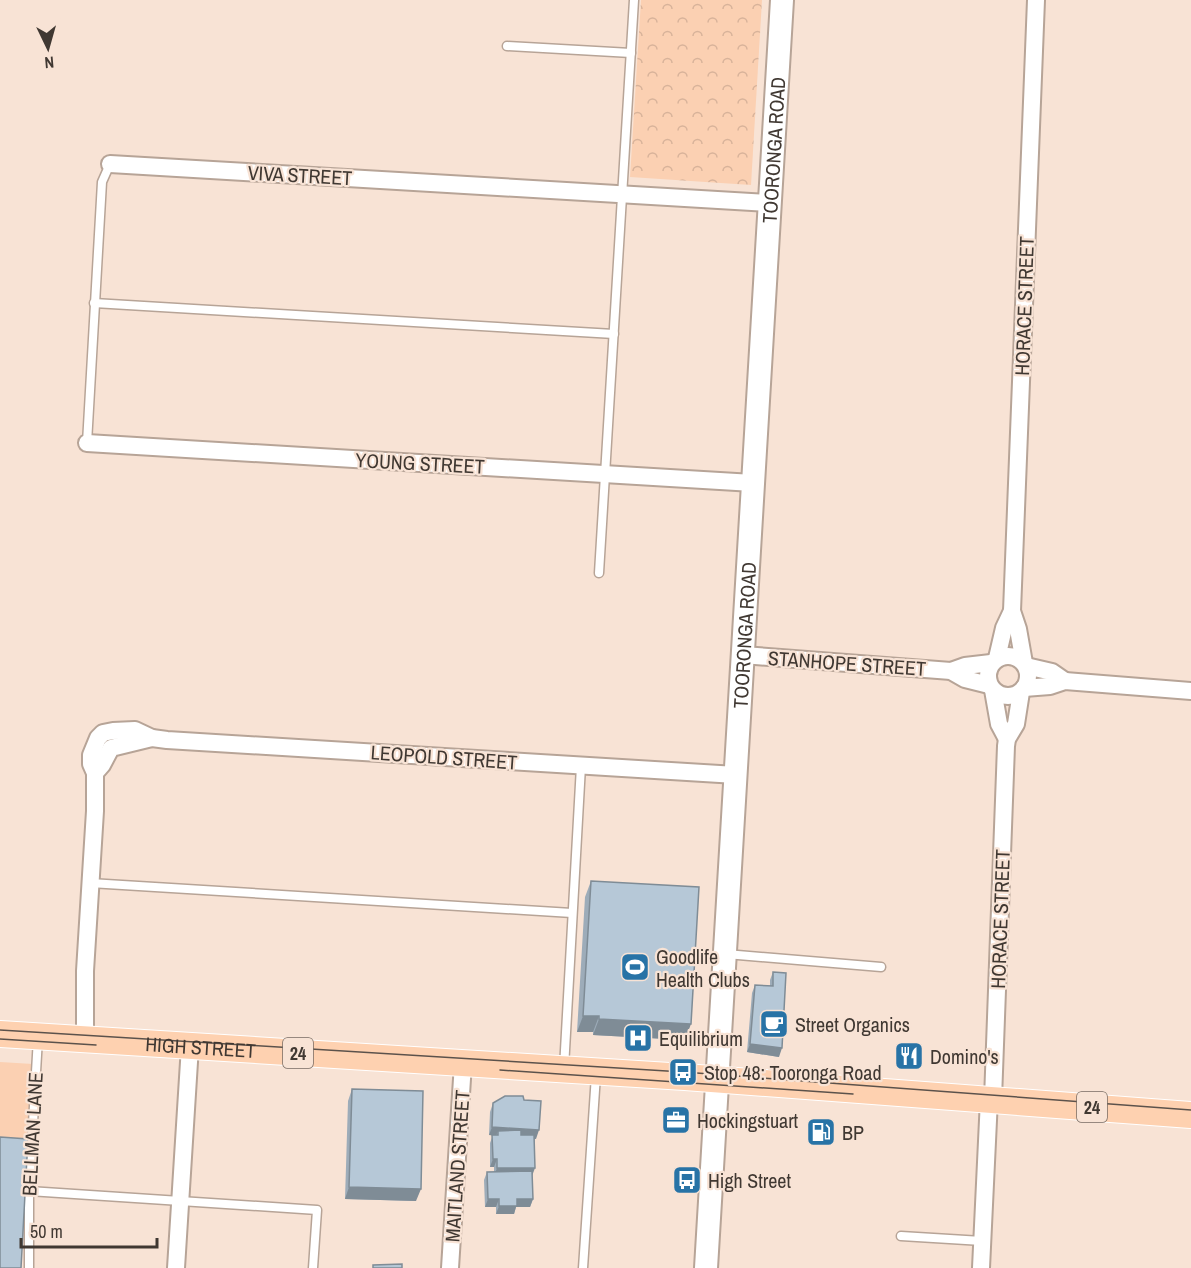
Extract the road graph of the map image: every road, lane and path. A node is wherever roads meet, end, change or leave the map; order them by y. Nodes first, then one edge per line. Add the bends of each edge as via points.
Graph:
1 (634, 0) edge
2 (782, 0) edge
3 (1036, 0) edge
4 (507, 46) dead end
5 (631, 53) junction
6 (110, 164) joint
7 (622, 194) junction
8 (770, 203) junction
9 (94, 303) junction
10 (614, 334) junction
11 (87, 443) joint
12 (605, 474) junction
13 (753, 483) junction
14 (599, 573) dead end
15 (1012, 611) junction
16 (743, 655) junction
17 (994, 661) junction
18 (1025, 664) junction
19 (951, 671) junction
20 (1065, 681) junction
21 (991, 687) junction
22 (1022, 690) junction
23 (1191, 691) edge
24 (1007, 739) junction
25 (581, 766) junction
26 (736, 775) junction
27 (90, 883) junction
28 (572, 913) junction
29 (725, 954) junction
30 (881, 967) dead end
31 (0, 1034) edge
32 (38, 1036) junction
33 (84, 1040) junction
34 (190, 1046) junction
35 (463, 1063) junction
36 (564, 1069) junction
37 (596, 1071) junction
38 (718, 1079) junction
39 (991, 1099) junction
40 (1191, 1115) edge
41 (28, 1191) junction
42 (181, 1201) junction
43 (901, 1236) dead end
44 (982, 1241) junction
45 (29, 1268) edge
46 (177, 1268) edge
47 (314, 1268) edge
48 (450, 1268) edge
49 (583, 1268) edge
50 (706, 1268) edge
51 (981, 1268) edge

1 - 5 lane
2 - 8 main road, TOORONGA ROAD
3 - 15 street, HORACE STREET
4 - 5 lane
5 - 7 lane
6 - 7 street, VIVA STREET
6 - 9 lane, VIVA STREET via 102,182
7 - 8 street, VIVA STREET
7 - 10 lane
8 - 13 main road, TOORONGA ROAD
9 - 10 lane
9 - 11 lane, VIVA STREET
10 - 12 lane
11 - 12 street, YOUNG STREET
12 - 13 street, YOUNG STREET
12 - 14 lane
13 - 16 main road, TOORONGA ROAD
15 - 17 street, HORACE STREET
15 - 18 street, HORACE STREET
16 - 19 street, STANHOPE STREET
16 - 26 main road, TOORONGA ROAD
17 - 18 street via 1011,656
17 - 19 street, STANHOPE STREET
17 - 21 street via 987,674
18 - 20 street via 1052,672
18 - 22 street via 1028,678
19 - 21 street, STANHOPE STREET
20 - 22 street
20 - 23 street
21 - 22 street via 1006,696
21 - 24 street, HORACE STREET
22 - 24 street, HORACE STREET via 1016,724
24 - 39 street, HORACE STREET
25 - 26 street, LEOPOLD STREET
25 - 27 street, LEOPOLD STREET via 152,738 107,741 102,765 95,773
25 - 28 lane
26 - 29 main road, TOORONGA ROAD
27 - 28 lane
27 - 33 street, LEOPOLD STREET
28 - 36 lane
29 - 30 lane
29 - 38 main road, TOORONGA ROAD
31 - 32 main road, HIGH STREET / 24
32 - 33 main road, HIGH STREET / 24
32 - 41 lane, BELLMAN LANE
33 - 34 main road, HIGH STREET / 24
34 - 35 main road, HIGH STREET / 24
34 - 42 street
35 - 36 main road, HIGH STREET / 24
35 - 48 street, MAITLAND STREET
36 - 37 main road, HIGH STREET / 24
37 - 38 main road, HIGH STREET / 24
37 - 49 lane
38 - 39 main road, HIGH STREET / 24
38 - 50 main road, TOORONGA ROAD
39 - 40 main road, HIGH STREET / 24
39 - 44 street, HORACE STREET
41 - 42 lane
41 - 45 lane, BELLMAN LANE
42 - 46 street
42 - 47 lane via 317,1210
43 - 44 lane
44 - 51 street, HORACE STREET

